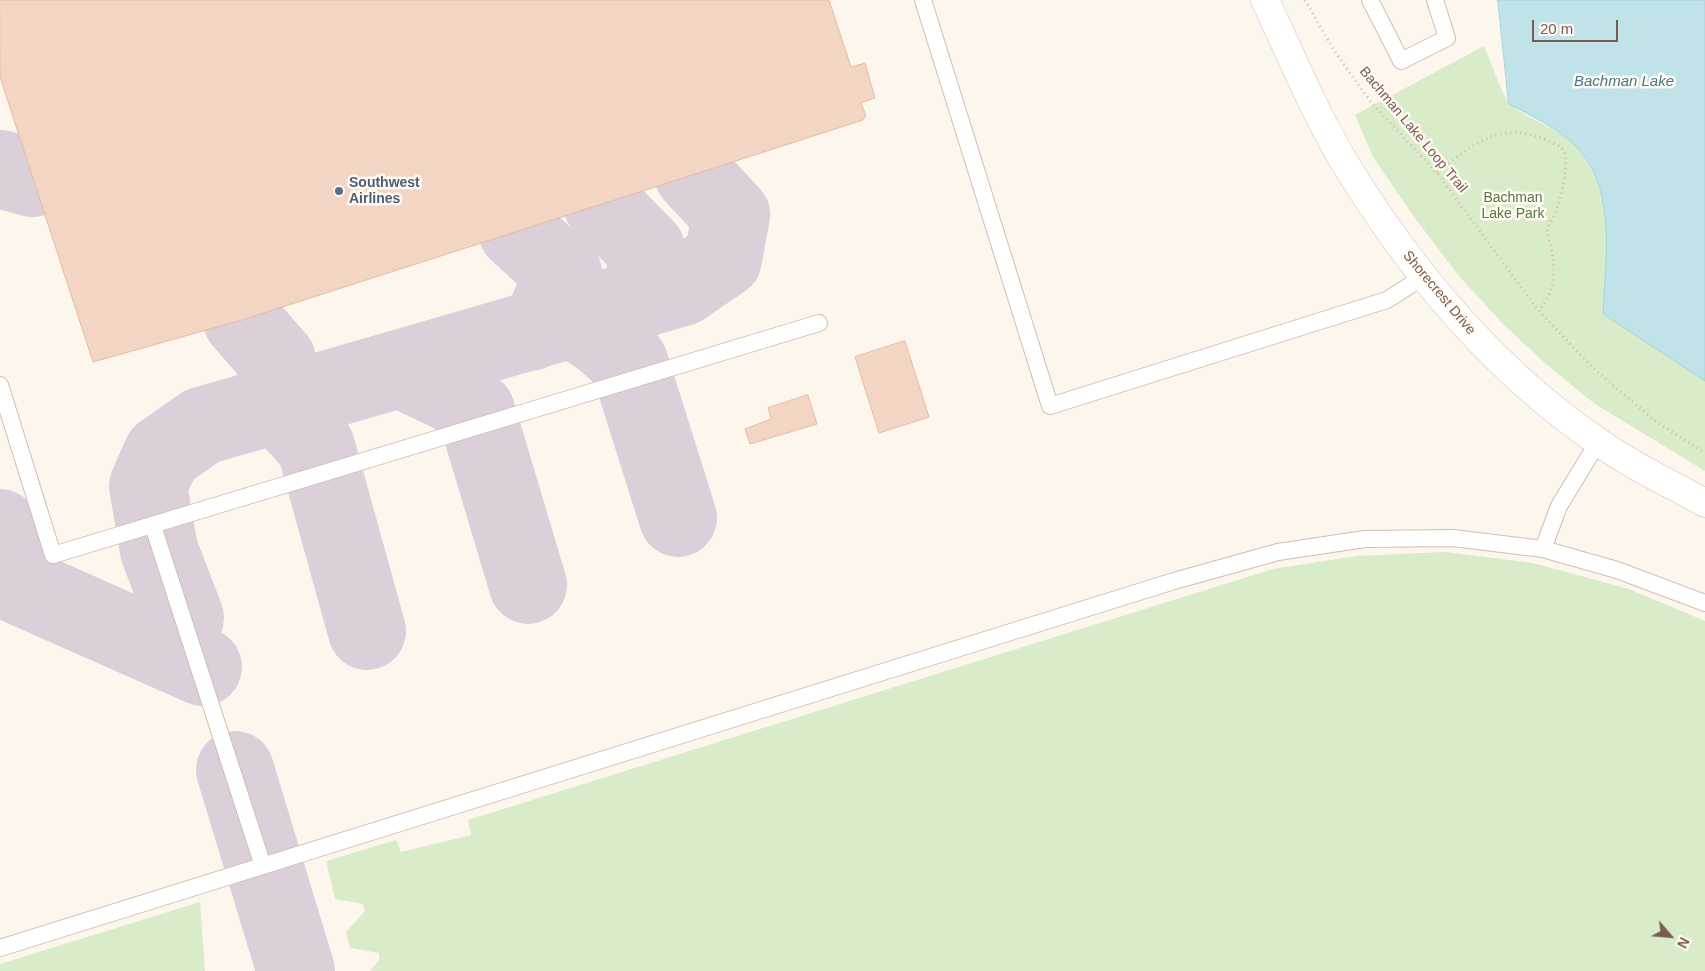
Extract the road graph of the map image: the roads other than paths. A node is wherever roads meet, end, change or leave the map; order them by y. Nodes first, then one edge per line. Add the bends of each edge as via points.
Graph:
1 (923, 0) edge
2 (1265, 0) edge
3 (1370, 0) edge
4 (1435, 0) edge
5 (1424, 277) junction
6 (819, 322) dead end
7 (0, 385) edge
8 (1598, 442) junction
9 (1705, 503) edge
10 (152, 526) junction
11 (1543, 549) junction
12 (1705, 603) edge
13 (263, 866) junction
14 (0, 948) edge

1 - 5 lane via 1050,406 1387,300
2 - 5 street, Shorecrest Drive via 1342,158 1386,227
3 - 4 lane via 1401,61 1447,38
5 - 8 street, Shorecrest Drive via 1468,330 1515,377
6 - 10 lane
7 - 10 lane via 53,555
8 - 9 street, Shorecrest Drive
8 - 11 lane via 1559,506
10 - 13 lane
11 - 12 lane via 1617,570
11 - 13 lane via 1443,538 1365,539 1278,552 1174,581
13 - 14 lane

